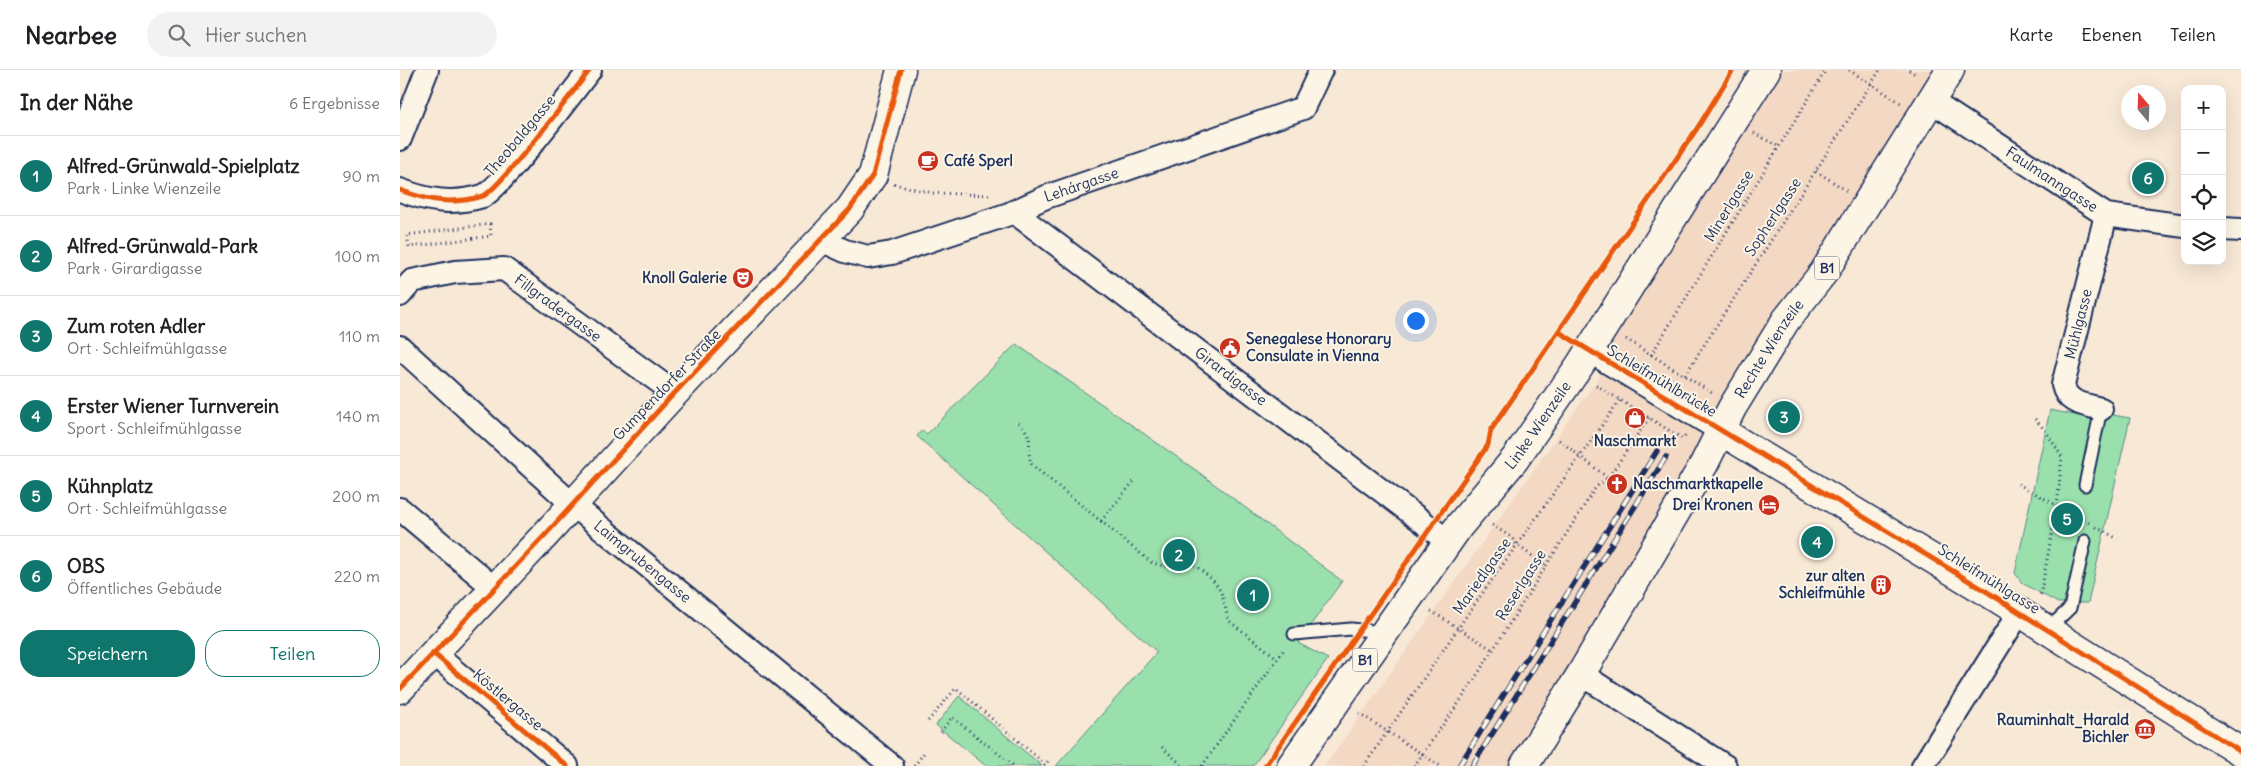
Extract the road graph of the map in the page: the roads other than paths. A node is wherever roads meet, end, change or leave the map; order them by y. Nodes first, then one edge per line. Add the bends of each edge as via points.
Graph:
1 (427, 70) edge
2 (590, 70) edge
3 (900, 70) edge
4 (1321, 70) edge
5 (1766, 70) edge
6 (1950, 70) edge
7 (1925, 111) junction
8 (400, 139) edge
9 (400, 190) edge
10 (1011, 213) junction
11 (2106, 215) junction
12 (2181, 225) edge
13 (2226, 228) edge
14 (2241, 230) edge
15 (821, 240) junction
16 (400, 295) edge
17 (400, 348) edge
18 (1589, 351) junction
19 (676, 394) junction
20 (2101, 409) joint
21 (1721, 431) junction
22 (2085, 485) dead end
23 (572, 504) junction
24 (400, 509) edge
25 (1448, 541) junction
26 (2085, 541) dead end
27 (494, 588) junction
28 (2034, 622) junction
29 (1385, 632) junction
30 (1294, 634) road end
31 (433, 653) junction
32 (1581, 674) junction
33 (400, 689) edge
34 (2241, 752) edge
35 (1299, 762) edge
36 (567, 766) edge
37 (892, 766) edge
38 (1524, 766) edge
39 (1725, 766) edge
40 (1923, 766) edge

1 - 8 street
2 - 9 street, Theobaldgasse via 502,179 484,195 446,201 425,200
3 - 15 main road, Gumpendorfer Straße via 873,175 850,209
4 - 10 street, Lehárgasse via 1303,108 1046,197
5 - 18 main road, Linke Wienzeile / B1
6 - 7 main road, Rechte Wienzeile / B1
7 - 11 street, Faulmanngasse
7 - 21 main road, Rechte Wienzeile / B1 via 1824,272 1786,320
10 - 15 street, Lehárgasse via 892,253 868,257 845,252
10 - 25 street, Girardigasse
11 - 12 street, Faulmanngasse
11 - 20 street, Mühlgasse via 2063,386 2065,395 2072,401
13 - 14 street
15 - 19 main road, Gumpendorfer Straße
16 - 19 street, Fillgradergasse via 412,281 455,272 504,269
17 - 23 street, Laimgrubengasse
18 - 21 street, Schleifmühlbrücke
18 - 25 main road, Linke Wienzeile / B1 via 1515,460
19 - 23 main road, Gumpendorfer Straße
20 - 22 lane
21 - 28 main road, Schleifmühlgasse
21 - 32 main road, Rechte Wienzeile / B1
23 - 27 main road, Gumpendorfer Straße
23 - 37 street, Laimgrubengasse
24 - 27 street
25 - 29 main road, Linke Wienzeile / B1
26 - 28 lane via 2070,608
27 - 31 main road, Gumpendorfer Straße
28 - 34 main road, Schleifmühlgasse
28 - 40 street
29 - 30 lane via 1351,629
29 - 35 main road, Linke Wienzeile / B1
31 - 33 main road, Gumpendorfer Straße
31 - 36 street, Köstlergasse
32 - 38 main road, Rechte Wienzeile / B1
32 - 39 street

